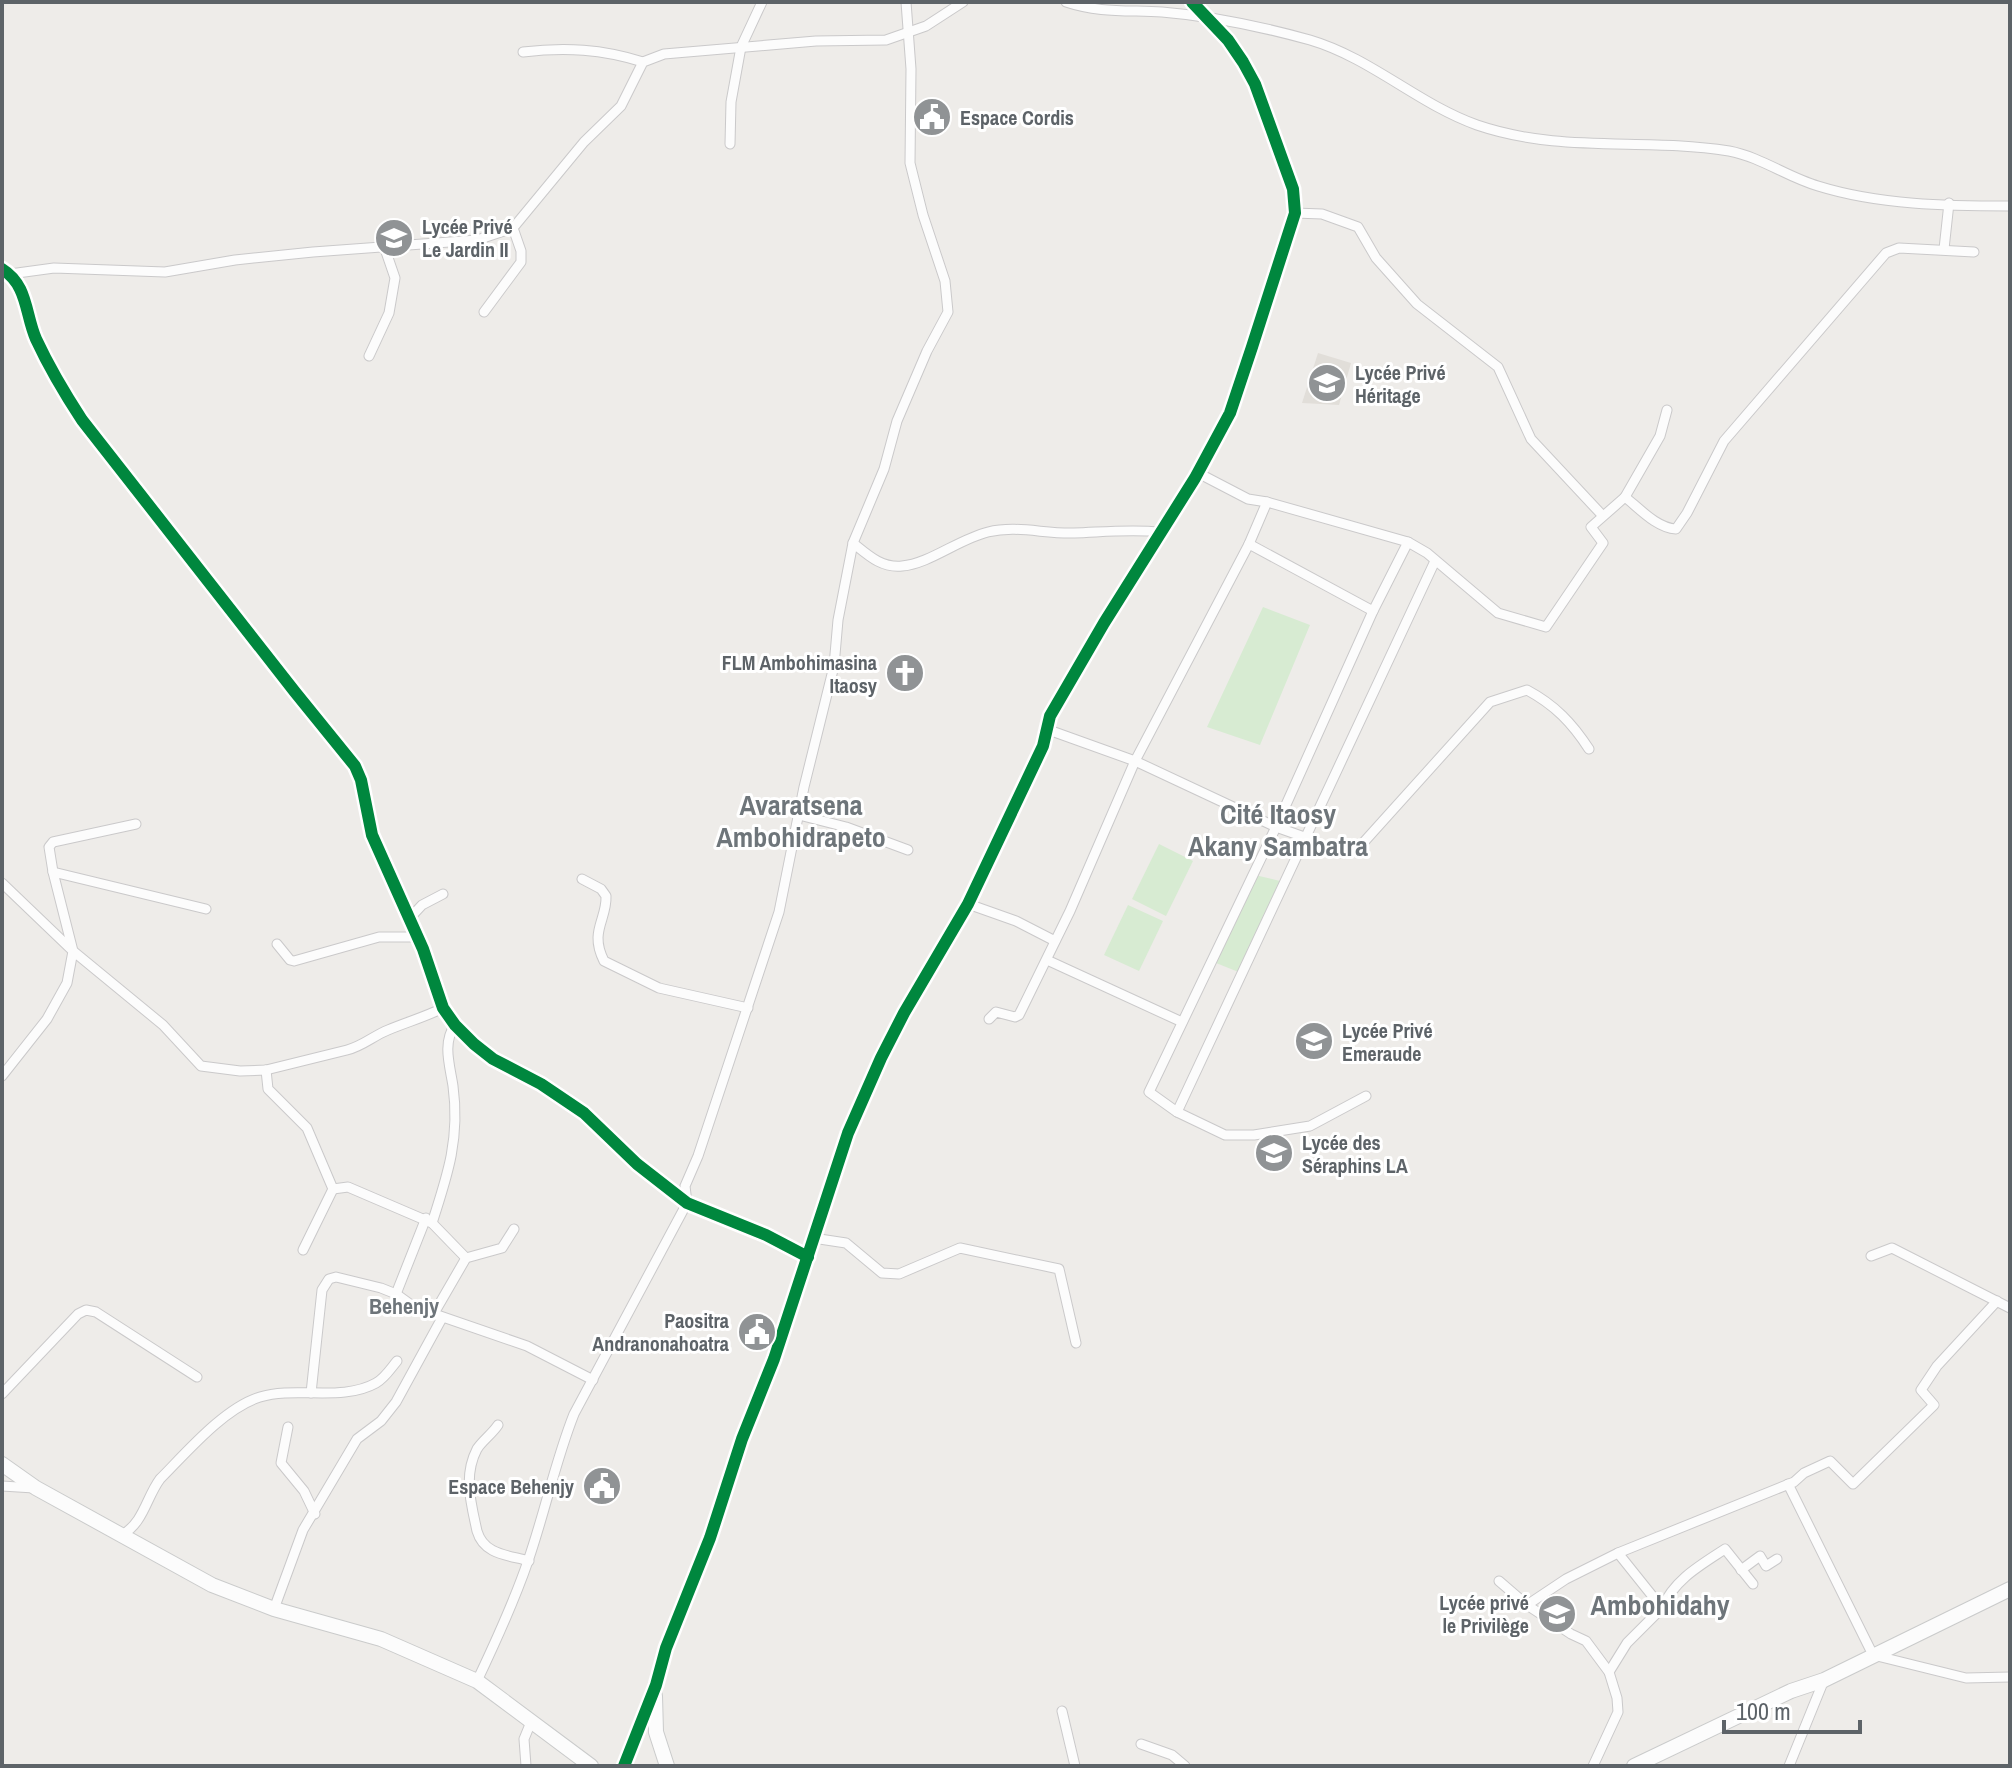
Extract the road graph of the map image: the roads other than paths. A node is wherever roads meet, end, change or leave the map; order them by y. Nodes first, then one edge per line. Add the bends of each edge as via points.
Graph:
1 (762, 2) edge
2 (906, 2) edge
3 (963, 2) edge
4 (1066, 2) edge
5 (1192, 2) edge
6 (1209, 19) junction
7 (908, 34) junction
8 (741, 47) junction
9 (523, 52) dead end
10 (643, 62) junction
11 (730, 144) dead end
12 (1949, 203) junction
13 (2010, 206) edge
14 (1295, 213) junction
15 (513, 228) junction
16 (384, 246) junction
17 (1944, 249) junction
18 (1974, 252) dead end
19 (6, 271) edge
20 (484, 312) dead end
21 (369, 356) dead end
22 (1667, 410) dead end
23 (1198, 473) junction
24 (1625, 497) junction
25 (1267, 502) junction
26 (1602, 515) junction
27 (1160, 532) junction
28 (1408, 542) junction
29 (853, 543) junction
30 (1249, 544) junction
31 (1435, 561) junction
32 (1373, 611) junction
33 (1046, 729) junction
34 (1589, 749) dead end
35 (1135, 761) junction
36 (799, 815) junction
37 (136, 824) dead end
38 (1276, 827) junction
39 (1307, 838) junction
40 (908, 850) dead end
41 (53, 872) junction
42 (582, 879) dead end
43 (2, 883) edge
44 (443, 894) dead end
45 (968, 904) junction
46 (206, 909) dead end
47 (409, 919) junction
48 (417, 937) junction
49 (1055, 941) junction
50 (277, 944) dead end
51 (73, 951) junction
52 (1047, 960) junction
53 (443, 1008) junction
54 (748, 1008) junction
55 (989, 1019) dead end
56 (1182, 1022) junction
57 (455, 1025) junction
58 (266, 1070) junction
59 (2, 1076) edge
60 (1366, 1096) dead end
61 (1177, 1112) junction
62 (333, 1189) junction
63 (687, 1203) junction
64 (429, 1220) junction
65 (514, 1229) dead end
66 (813, 1238) junction
67 (303, 1250) dead end
68 (1871, 1256) dead end
69 (808, 1257) junction
70 (466, 1258) junction
71 (396, 1294) junction
72 (2006, 1304) edge
73 (438, 1316) junction
74 (1076, 1343) dead end
75 (397, 1361) dead end
76 (197, 1377) dead end
77 (593, 1380) junction
78 (311, 1393) junction
79 (2, 1394) edge
80 (498, 1425) dead end
81 (288, 1427) dead end
82 (2, 1464) edge
83 (1788, 1484) junction
84 (2, 1486) edge
85 (36, 1488) junction
86 (315, 1514) junction
87 (122, 1535) junction
88 (1618, 1553) junction
89 (1777, 1559) dead end
90 (529, 1561) junction
91 (1741, 1570) junction
92 (1499, 1581) dead end
93 (1753, 1584) dead end
94 (2010, 1589) edge
95 (1527, 1605) junction
96 (1662, 1608) junction
97 (274, 1609) junction
98 (1873, 1655) junction
99 (1609, 1672) junction
100 (2010, 1677) edge
101 (1824, 1680) junction
102 (477, 1681) junction
103 (656, 1685) junction
104 (1062, 1711) dead end
105 (531, 1722) junction
106 (1141, 1744) dead end
107 (526, 1766) edge
108 (591, 1766) edge
109 (624, 1766) edge
110 (667, 1766) edge
111 (1075, 1766) edge
112 (1185, 1766) edge
113 (1593, 1766) edge
114 (1634, 1766) edge
115 (1789, 1766) edge

1 - 8 street
2 - 7 street
3 - 7 street
4 - 6 street via 1112,12
5 - 6 street
6 - 12 street via 1315,42 1377,70 1448,113 1524,138 1727,151 1853,196
6 - 14 street via 1255,84 1286,165
7 - 8 street via 886,40
7 - 29 street via 910,163 945,281 948,312 897,421 884,469
8 - 10 street via 664,54
8 - 11 street
9 - 10 street via 612,52
10 - 15 street via 621,106
12 - 13 street
12 - 17 street
14 - 23 street via 1230,413
14 - 26 street via 1322,214 1358,227 1376,258 1417,304 1498,367 1531,439
15 - 16 street via 477,240
15 - 20 street via 521,262
16 - 19 street via 165,272
16 - 21 street via 395,278 389,313
17 - 18 street
17 - 24 street via 1899,248 1886,253 1724,441 1676,529
19 - 47 street via 23,294 35,338 82,420 355,766 372,835
22 - 24 street via 1660,436
23 - 25 street via 1248,499
23 - 27 street
24 - 26 street
25 - 28 street
25 - 30 street
26 - 31 street via 1591,527 1603,543 1546,627 1498,613
27 - 29 street via 1006,528 966,538 902,566 880,564
27 - 33 street
28 - 31 street
28 - 32 street
29 - 36 street via 834,666
30 - 32 street
30 - 35 street
31 - 39 street
32 - 38 street
33 - 35 street
33 - 45 street via 1043,746
34 - 39 street via 1548,701 1527,690 1509,695 1490,702 1356,849 1329,852
35 - 38 street
35 - 49 street
36 - 40 street
36 - 54 street via 779,912
37 - 41 street via 53,842
38 - 39 street
38 - 56 street
39 - 61 street
41 - 46 street
41 - 51 street
42 - 54 street via 606,896 598,926 604,961 659,988
43 - 51 street
44 - 47 street
45 - 49 street
45 - 66 street via 881,1058 848,1133
47 - 48 street
48 - 50 street via 379,937 294,961
48 - 53 street
49 - 52 street
51 - 58 street via 163,1025 201,1066
51 - 59 street via 67,983 47,1019
52 - 55 street via 1019,1015 996,1012
52 - 56 street
53 - 57 street
53 - 58 street via 360,1047
54 - 63 street via 685,1186
56 - 61 street via 1149,1092
57 - 63 street via 493,1059 584,1113
57 - 64 street via 448,1049 455,1105 453,1155
58 - 62 street via 268,1089 307,1128
60 - 61 street via 1310,1126 1254,1135 1225,1135
62 - 64 street via 348,1187
62 - 67 street
63 - 69 street
63 - 77 street
64 - 70 street
64 - 71 street
65 - 70 street via 502,1248
66 - 69 street
66 - 74 street via 846,1243 882,1273 899,1274 960,1248 1059,1269
68 - 72 street via 1892,1248
69 - 103 street
70 - 73 street
71 - 73 street
71 - 78 street via 344,1278 325,1284
72 - 83 street via 1957,1344 1921,1390 1934,1405 1853,1484 1830,1461
73 - 77 street via 527,1346
73 - 86 street via 396,1402 357,1439
75 - 78 street via 372,1385
76 - 79 street via 86,1310
77 - 90 street via 560,1450
78 - 87 street via 266,1396 234,1412 160,1479 138,1522
80 - 90 street via 479,1446 468,1474 477,1531 488,1549
81 - 86 street via 281,1463
82 - 85 street
83 - 88 street
83 - 98 street
84 - 85 street
85 - 87 street
86 - 97 street via 303,1530
87 - 97 street via 212,1585
88 - 95 street
88 - 96 street
89 - 91 street via 1766,1566 1760,1556
90 - 102 street
91 - 93 street
91 - 96 street via 1725,1549 1677,1582
92 - 95 street
94 - 98 street
95 - 99 street via 1586,1641
96 - 99 street via 1627,1643
97 - 102 street via 381,1639
98 - 100 street via 1966,1678
98 - 101 street
99 - 113 street via 1618,1712
101 - 114 street
101 - 115 street
102 - 105 street
103 - 109 street
103 - 110 street via 655,1721
104 - 111 street
105 - 107 street via 524,1739
105 - 108 street
106 - 112 street via 1172,1755

